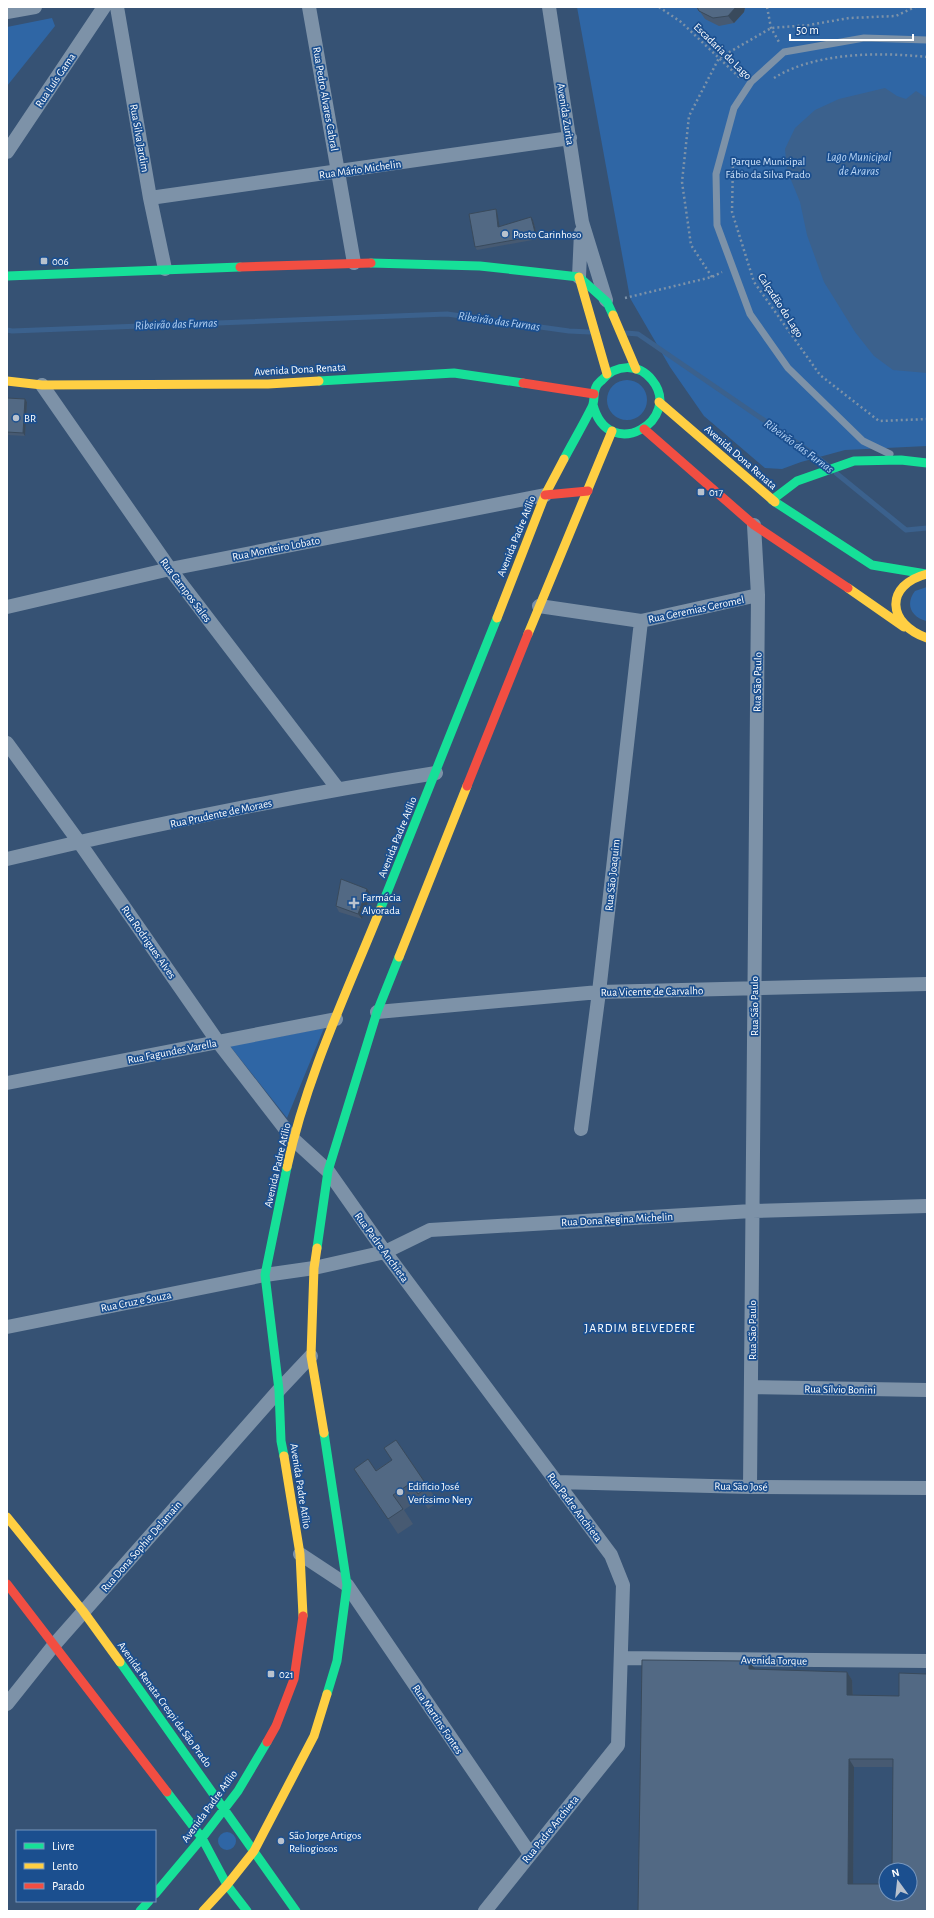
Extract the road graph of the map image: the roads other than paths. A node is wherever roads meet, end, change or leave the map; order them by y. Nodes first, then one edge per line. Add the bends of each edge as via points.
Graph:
1 (35, 7) edge
2 (104, 7) edge
3 (117, 7) edge
4 (309, 7) edge
5 (549, 7) edge
6 (7, 12) edge
7 (927, 40) edge
8 (570, 138) junction
9 (7, 152) edge
10 (339, 172) junction
11 (150, 198) junction
12 (582, 222) junction
13 (354, 263) junction
14 (165, 269) junction
15 (7, 276) edge
16 (579, 277) junction
17 (607, 302) junction
18 (636, 369) junction
19 (607, 374) junction
20 (7, 381) edge
21 (42, 385) junction
22 (594, 394) junction
23 (659, 402) junction
24 (593, 405) junction
25 (644, 429) junction
26 (612, 431) junction
27 (901, 460) junction
28 (927, 463) edge
29 (588, 491) junction
30 (545, 495) junction
31 (772, 500) junction
32 (754, 526) junction
33 (170, 569) junction
34 (926, 574) edge
35 (758, 595) junction
36 (539, 606) junction
37 (7, 607) edge
38 (641, 621) junction
39 (904, 627) junction
40 (917, 636) junction
41 (927, 638) edge
42 (927, 643) edge
43 (7, 743) edge
44 (436, 773) junction
45 (338, 789) junction
46 (79, 842) junction
47 (7, 859) edge
48 (927, 984) edge
49 (754, 989) junction
50 (599, 992) junction
51 (377, 1012) junction
52 (336, 1018) junction
53 (218, 1042) junction
54 (7, 1083) edge
55 (581, 1129) dead end
56 (293, 1139) junction
57 (328, 1171) junction
58 (927, 1206) edge
59 (752, 1211) junction
60 (384, 1252) junction
61 (314, 1268) junction
62 (265, 1275) junction
63 (7, 1326) edge
64 (311, 1356) junction
65 (752, 1388) junction
66 (279, 1390) junction
67 (927, 1390) edge
68 (556, 1482) junction
69 (750, 1487) junction
70 (927, 1488) edge
71 (7, 1517) edge
72 (300, 1554) junction
73 (7, 1584) edge
74 (347, 1585) junction
75 (83, 1611) junction
76 (54, 1645) junction
77 (621, 1658) junction
78 (927, 1661) edge
79 (7, 1704) edge
80 (224, 1807) junction
81 (202, 1838) junction
82 (254, 1851) junction
83 (530, 1854) junction
84 (227, 1885) junction
85 (156, 1893) edge
86 (148, 1902) edge
87 (140, 1911) edge
88 (203, 1911) edge
89 (247, 1911) edge
90 (296, 1911) edge
91 (485, 1911) edge

1 - 6 street
2 - 9 street, Rua Luís Gama
3 - 11 street, Rua Silva Jardim
4 - 10 street, Rua Pedro Alvares Cabral
5 - 8 street, Avenida Zurita
7 - 27 lane via 864,38 784,52 748,86 734,108 716,174 717,225 750,314 788,368 863,441
8 - 10 street, Rua Mário Michelin
8 - 12 street, Avenida Zurita
10 - 11 street, Rua Mário Michelin
10 - 13 street, Rua Pedro Alvares Cabral
11 - 14 street, Rua Silva Jardim
12 - 16 street, Avenida Zurita
12 - 17 street, Avenida Zurita
13 - 14 street
13 - 16 street via 480,266
14 - 15 street
16 - 17 street
16 - 19 street
17 - 18 street
18 - 19 street via 616,369
18 - 23 street via 653,381 658,391
19 - 22 street via 596,386
20 - 21 street, Avenida Dona Renata
21 - 22 street, Avenida Dona Renata via 268,384 454,373
21 - 33 street, Rua Campos Sales
22 - 24 street
23 - 25 street via 652,422
23 - 31 street, Avenida Dona Renata
24 - 26 street via 596,416
24 - 30 street, Avenida Padre Atílio
25 - 26 street via 623,434
25 - 32 street
26 - 29 street
27 - 28 street, Avenida Dona Renata
27 - 31 street, Avenida Dona Renata via 854,461 797,481
29 - 30 street
29 - 36 street
30 - 33 street, Rua Monteiro Lobato
30 - 44 street, Avenida Padre Atílio
31 - 34 street via 872,565
32 - 35 street, Rua São Paulo
32 - 39 street
33 - 37 street, Rua Monteiro Lobato
33 - 45 street, Rua Campos Sales
34 - 39 street via 907,581 896,598 898,618
35 - 38 street, Rua Geremias Geromel
35 - 49 street, Rua São Paulo
36 - 38 street, Rua Geremias Geromel
36 - 51 street
38 - 50 street, Rua São Joaquim
39 - 40 street
40 - 41 street
40 - 42 street
43 - 46 street, Rua Rodrigues Alves
44 - 45 street, Rua Prudente de Moraes
44 - 52 street, Avenida Padre Atílio
45 - 46 street, Rua Prudente de Moraes
46 - 47 street, Rua Prudente de Moraes
46 - 53 street, Rua Rodrigues Alves
48 - 49 street, Rua Vicente de Carvalho
49 - 50 street, Rua Vicente de Carvalho
49 - 59 street, Rua São Paulo
50 - 51 street, Rua Vicente de Carvalho
50 - 55 street, Rua São Joaquim
51 - 57 street
52 - 53 street, Rua Fagundes Varella
52 - 56 street, Avenida Padre Atílio
53 - 54 street, Rua Fagundes Varella
53 - 56 street, Rua Rodrigues Alves
56 - 57 street, Rua Padre Anchieta
56 - 62 street, Avenida Padre Atílio
57 - 60 street, Rua Padre Anchieta
57 - 61 street
58 - 59 street, Rua Dona Regina Michelin
59 - 60 street, Rua Dona Regina Michelin via 430,1230
59 - 65 street, Rua São Paulo
60 - 61 street, Rua Dona Regina Michelin
60 - 68 street, Rua Padre Anchieta
61 - 62 street, Rua Cruz e Souza
61 - 64 street
62 - 63 street, Rua Cruz e Souza
62 - 66 street, Avenida Padre Atílio
64 - 66 street, Rua Dona Sophie Delamain
64 - 74 street
65 - 67 street, Rua Sílvio Bonini
65 - 69 street, Rua São Paulo
66 - 72 street, Avenida Padre Atílio via 282,1441
66 - 75 street, Rua Dona Sophie Delamain
68 - 69 street, Rua São José
68 - 77 street, Rua Padre Anchieta via 611,1555 623,1585
69 - 70 street, Rua São José
71 - 75 street, Avenida Renata Crespi da São Prado
72 - 74 street
72 - 80 street, Avenida Padre Atílio via 303,1616 294,1678 276,1726 238,1791
73 - 76 street
74 - 82 street via 337,1661 314,1736
74 - 83 street, Rua Martins Fontes
75 - 76 street, Rua Dona Sophie Delamain
75 - 80 street, Avenida Renata Crespi da São Prado
76 - 79 street, Rua Dona Sophie Delamain
76 - 81 street
77 - 78 street, Avenida Torque
77 - 83 street, Rua Padre Anchieta via 618,1745
80 - 81 street, Avenida Padre Atílio
80 - 82 street, Avenida Renata Crespi da São Prado
81 - 84 street
81 - 85 street, Avenida Padre Atílio
82 - 84 street
82 - 90 street, Avenida Renata Crespi da São Prado
83 - 91 street, Rua Padre Anchieta
84 - 88 street
84 - 89 street
86 - 87 street

